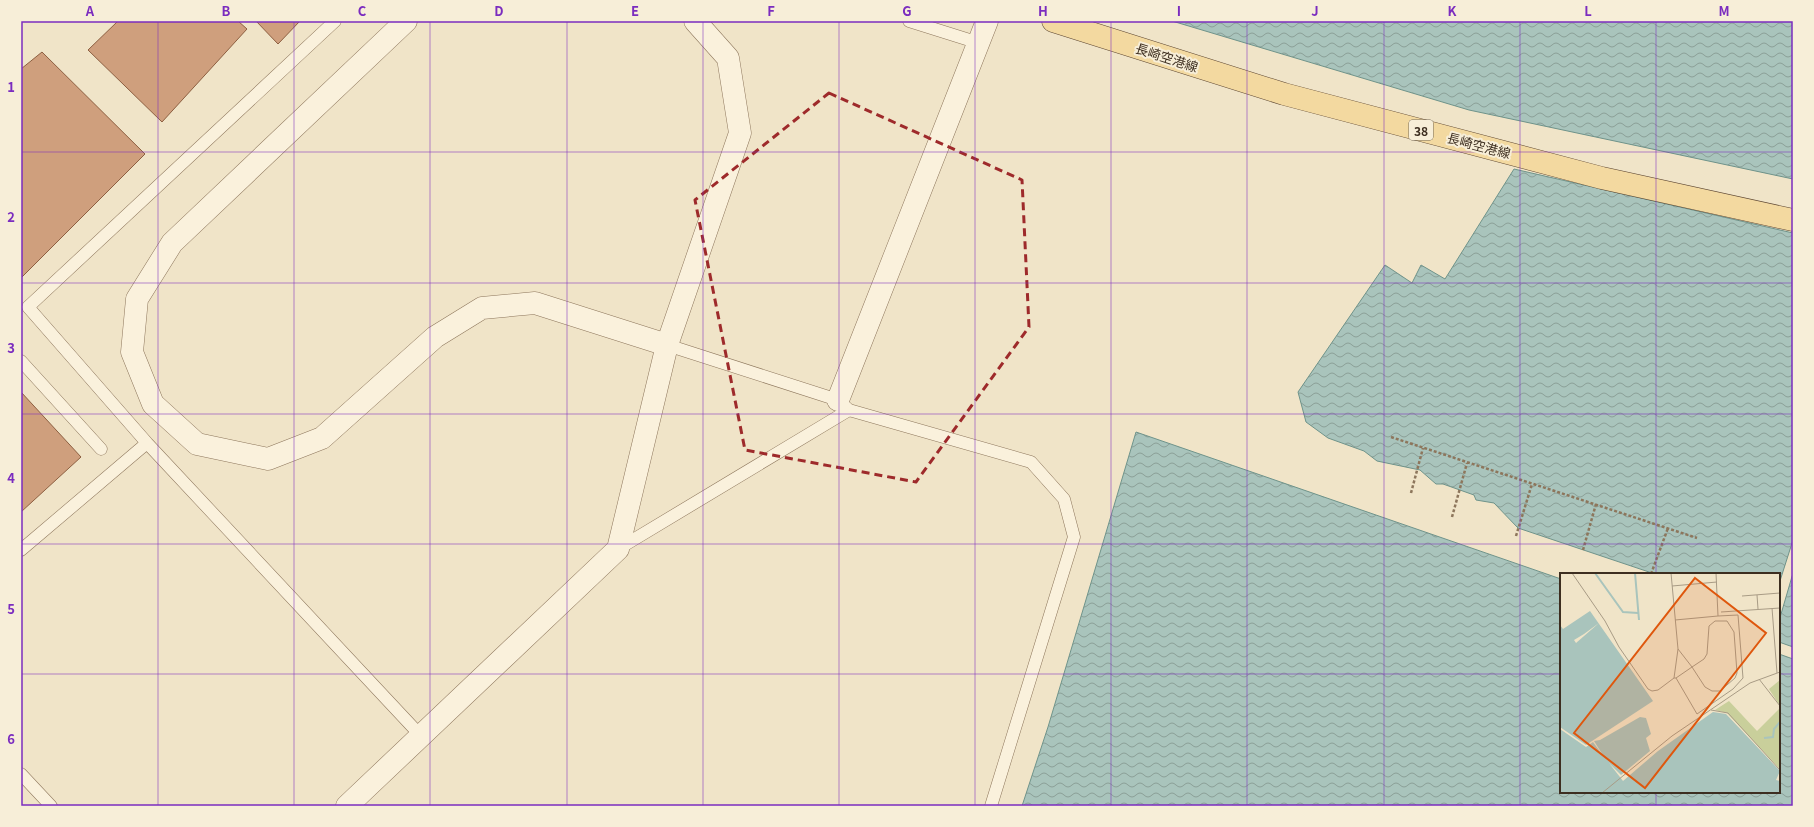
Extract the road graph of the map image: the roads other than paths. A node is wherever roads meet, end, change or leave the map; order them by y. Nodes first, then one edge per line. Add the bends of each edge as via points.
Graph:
1 (335, 21) edge
2 (406, 21) edge
3 (695, 21) edge
4 (909, 21) edge
5 (987, 21) edge
6 (1053, 21) edge
7 (979, 43) junction
8 (1793, 220) edge
9 (667, 345) junction
10 (21, 361) edge
11 (843, 405) junction
12 (147, 443) junction
13 (100, 449) dead end
14 (618, 549) junction
15 (21, 550) edge
16 (421, 736) junction
17 (21, 774) edge
18 (51, 806) edge
19 (347, 806) edge
20 (991, 806) edge

1 - 12 lane via 28,307
2 - 9 street via 172,243 137,299 136,307 132,352 153,404 197,444 268,459 322,438 435,337 482,308 535,303
3 - 9 street via 728,58 740,133
4 - 7 lane
5 - 7 street
6 - 8 main road, 長崎空港線 / 38 via 1284,94 1602,178
7 - 11 street
9 - 11 lane
9 - 14 street
10 - 13 lane
11 - 14 lane
11 - 20 lane via 1031,462 1064,499 1074,537
12 - 15 lane
12 - 16 lane
14 - 16 street
16 - 19 street
17 - 18 lane

